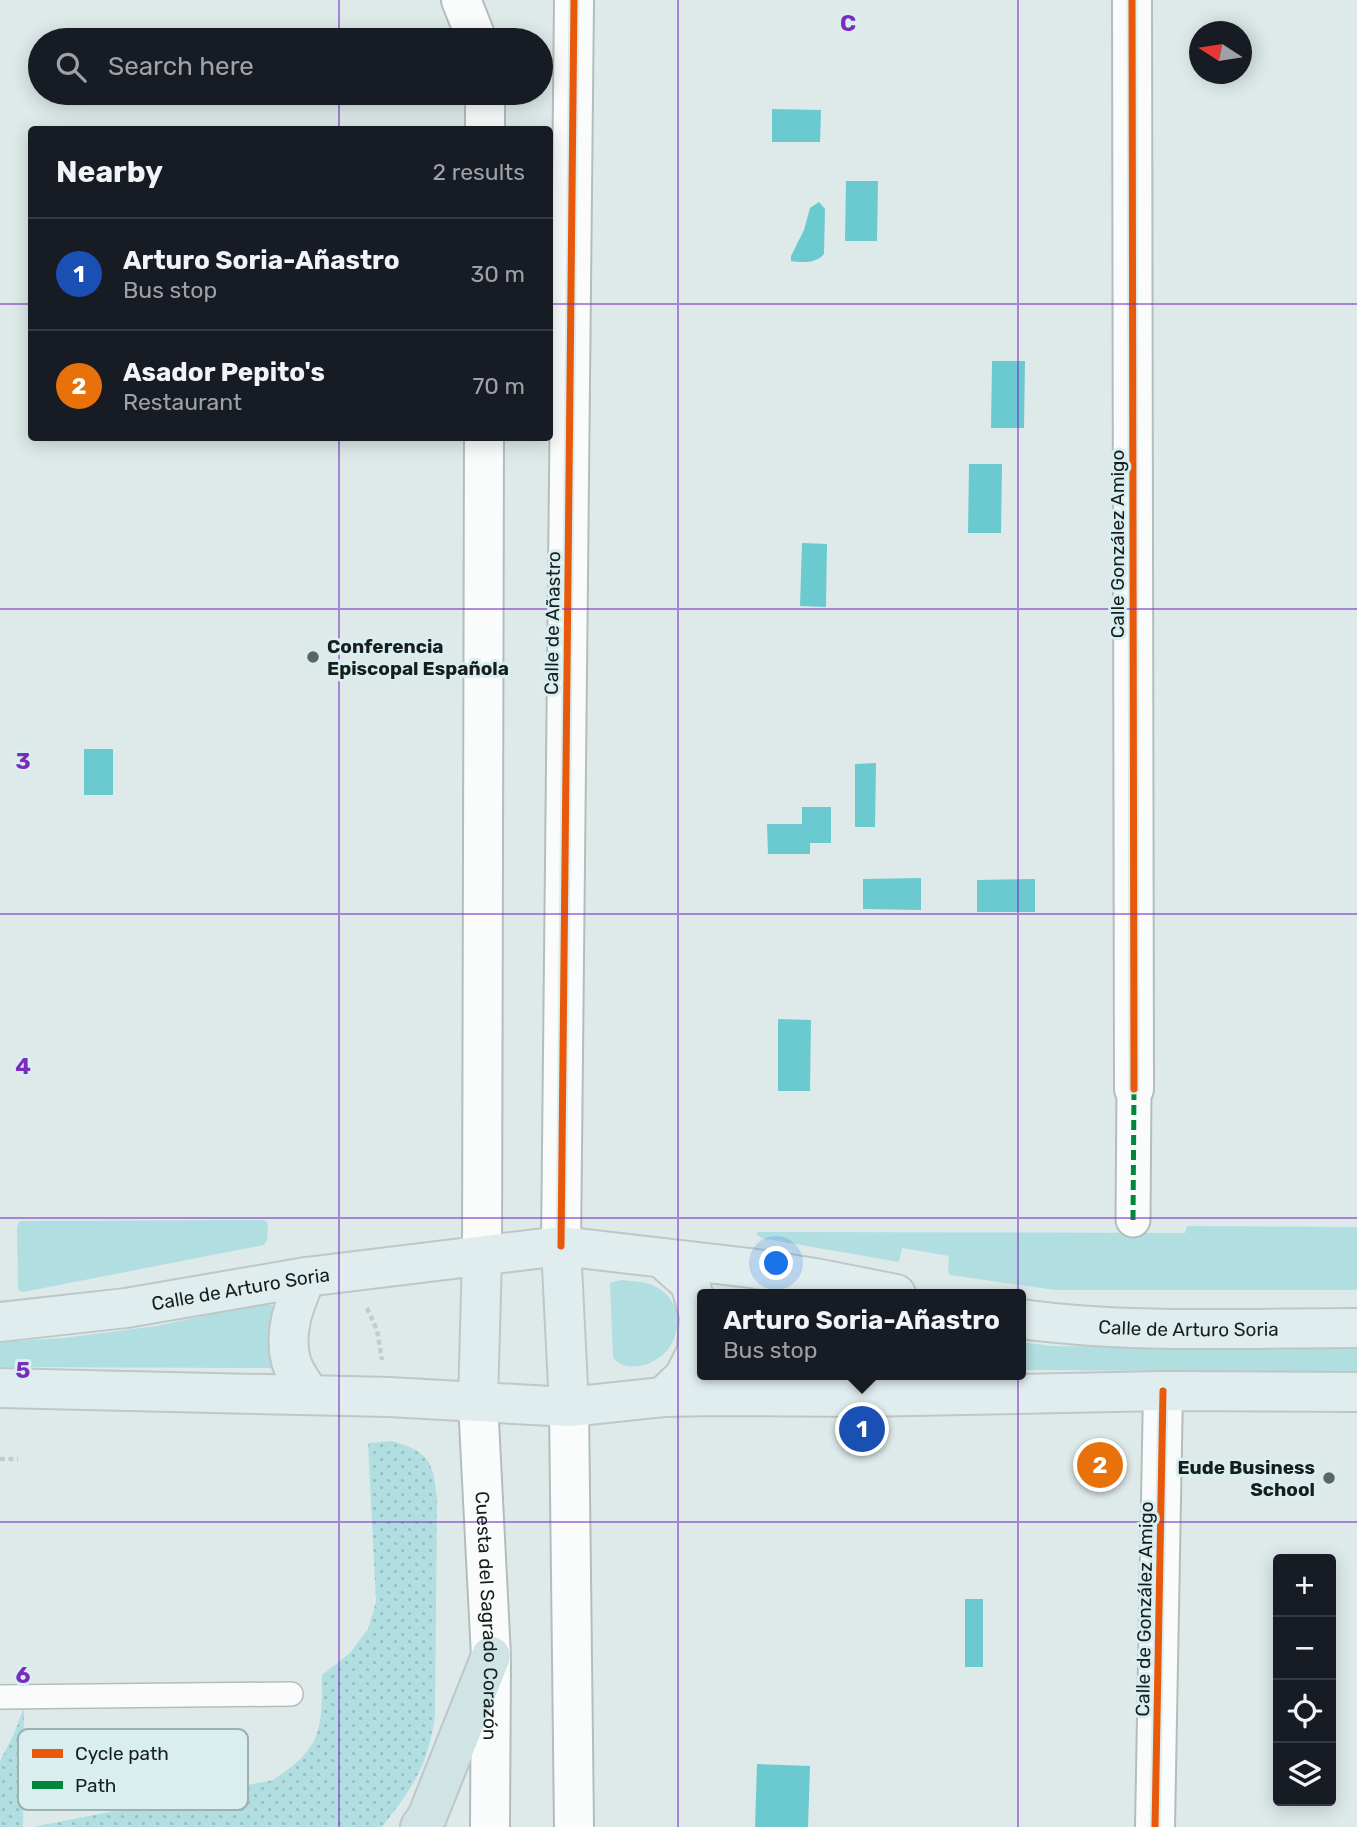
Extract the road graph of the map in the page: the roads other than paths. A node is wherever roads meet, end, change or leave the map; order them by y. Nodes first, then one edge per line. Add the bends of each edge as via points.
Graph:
1 (461, 0) edge
2 (574, 0) edge
3 (1132, 0) edge
4 (472, 28) edge
5 (485, 105) edge
6 (485, 126) edge
7 (484, 441) edge
8 (1133, 1089) joint
9 (1133, 1220) dead end
10 (561, 1246) junction
11 (481, 1257) junction
12 (664, 1260) junction
13 (306, 1277) junction
14 (801, 1286) edge
15 (837, 1289) edge
16 (697, 1309) edge
17 (1026, 1320) edge
18 (0, 1322) edge
19 (1357, 1328) edge
20 (697, 1351) edge
21 (802, 1386) edge
22 (0, 1388) edge
23 (1163, 1391) junction
24 (1357, 1392) edge
25 (310, 1395) junction
26 (663, 1397) junction
27 (478, 1402) junction
28 (569, 1407) junction
29 (491, 1657) junction
30 (291, 1694) dead end
31 (0, 1697) edge
32 (420, 1827) edge
33 (490, 1827) edge
34 (574, 1827) edge
35 (1156, 1827) edge

1 - 4 street
2 - 10 street, Calle de Añastro
3 - 8 street, Calle González Amigo
5 - 6 street
7 - 11 street
8 - 9 street, Calle González Amigo
10 - 11 main road, Calle de Arturo Soria
10 - 12 main road, Calle de Arturo Soria
10 - 28 main road
11 - 13 main road, Calle de Arturo Soria
11 - 27 main road
12 - 14 main road, Calle de Arturo Soria via 730,1265
12 - 16 main road via 690,1283
13 - 18 main road, Calle de Arturo Soria via 126,1308
13 - 25 main road via 292,1310 288,1337 291,1363
14 - 15 main road, Calle de Arturo Soria
17 - 19 main road, Calle de Arturo Soria via 1133,1328
20 - 26 main road via 684,1377
21 - 23 main road
21 - 26 main road
22 - 25 main road
23 - 24 main road
23 - 35 street, Calle de González Amigo
25 - 27 main road
26 - 28 main road
27 - 28 main road
27 - 29 street, Cuesta del Sagrado Corazón
28 - 34 street
29 - 32 highway
29 - 33 street, Cuesta del Sagrado Corazón
30 - 31 lane

